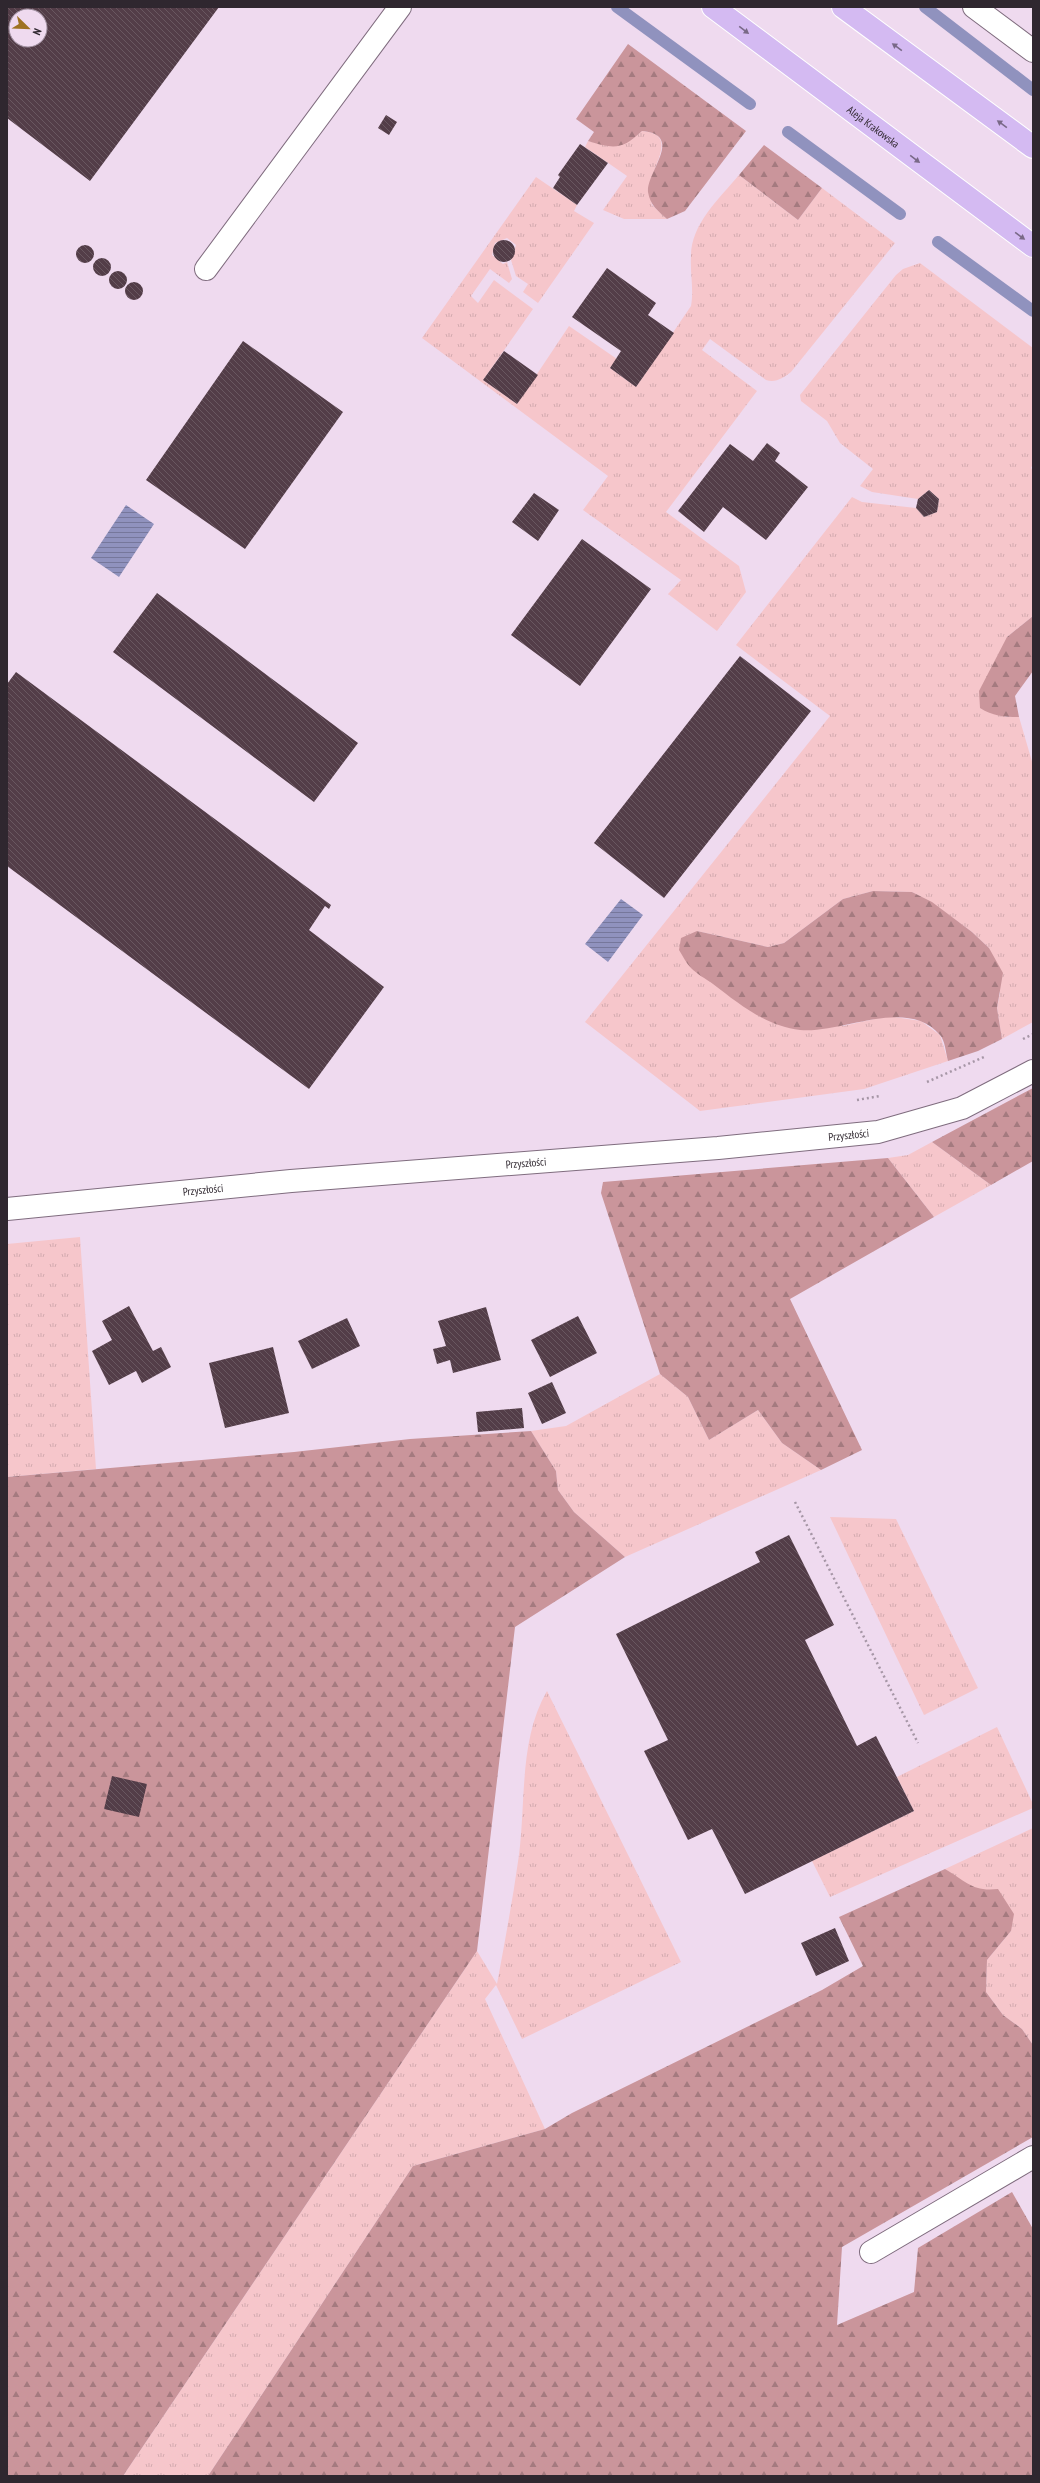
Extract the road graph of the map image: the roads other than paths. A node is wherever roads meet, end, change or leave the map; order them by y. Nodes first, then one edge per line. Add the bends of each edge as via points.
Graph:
1 (400, 7) edge
2 (713, 7) edge
3 (843, 7) edge
4 (974, 7) edge
5 (1033, 51) edge
6 (1033, 147) edge
7 (1033, 246) edge
8 (206, 269) dead end
9 (1033, 1071) edge
10 (7, 1209) edge
11 (1033, 2157) edge
12 (871, 2252) dead end

1 - 8 street
2 -> 7 main road, Aleja Krakowska
6 -> 3 main road
4 - 5 street
9 - 10 street, Przyszłości via 962,1108 878,1132 718,1148 299,1181
11 - 12 street

